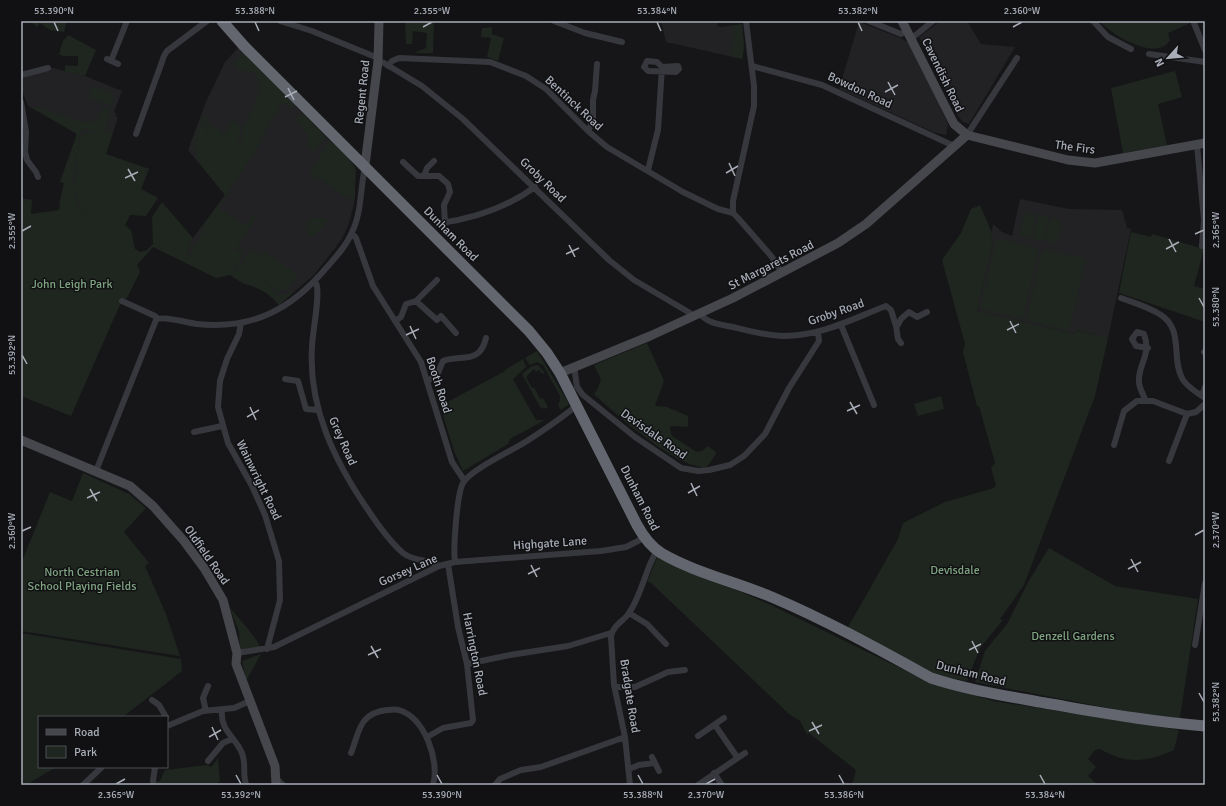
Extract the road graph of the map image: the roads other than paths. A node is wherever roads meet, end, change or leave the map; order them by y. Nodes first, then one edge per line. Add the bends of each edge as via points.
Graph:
1 (126, 21) edge
2 (207, 21) edge
3 (222, 21) edge
4 (280, 21) edge
5 (379, 21) edge
6 (554, 21) edge
7 (746, 21) edge
8 (869, 21) edge
9 (902, 21) edge
10 (933, 21) edge
11 (1093, 21) edge
12 (1194, 23) dead end
13 (910, 34) junction
14 (1203, 37) edge
15 (622, 42) dead end
16 (1131, 49) dead end
17 (1205, 50) edge
18 (1149, 54) dead end
19 (1017, 58) dead end
20 (378, 60) junction
21 (1205, 62) edge
22 (118, 64) dead end
23 (597, 64) dead end
24 (388, 66) junction
25 (752, 66) junction
26 (48, 68) dead end
27 (661, 69) dead end
28 (21, 75) edge
29 (21, 102) edge
30 (588, 131) junction
31 (136, 134) dead end
32 (967, 135) junction
33 (1201, 144) edge
34 (954, 146) junction
35 (403, 162) dead end
36 (434, 162) dead end
37 (365, 165) junction
38 (648, 170) junction
39 (424, 176) junction
40 (38, 177) dead end
41 (535, 187) junction
42 (733, 213) junction
43 (352, 233) junction
44 (1202, 246) dead end
45 (782, 273) junction
46 (437, 280) dead end
47 (315, 281) junction
48 (1121, 298) dead end
49 (416, 300) junction
50 (122, 301) dead end
51 (927, 312) dead end
52 (696, 315) junction
53 (157, 318) junction
54 (395, 321) junction
55 (241, 323) junction
56 (841, 325) junction
57 (896, 326) junction
58 (818, 332) junction
59 (456, 333) dead end
60 (486, 338) dead end
61 (901, 343) dead end
62 (1148, 348) dead end
63 (574, 366) junction
64 (560, 373) junction
65 (285, 379) dead end
66 (428, 381) junction
67 (1205, 387) edge
68 (1203, 397) edge
69 (1146, 401) junction
70 (1205, 404) edge
71 (874, 405) dead end
72 (577, 406) junction
73 (318, 410) junction
74 (1187, 414) junction
75 (222, 426) junction
76 (194, 432) dead end
77 (21, 442) edge
78 (1114, 445) dead end
79 (1169, 461) dead end
80 (96, 472) junction
81 (464, 480) junction
82 (644, 538) junction
83 (657, 550) junction
84 (455, 562) junction
85 (448, 564) junction
86 (439, 566) junction
87 (1205, 583) edge
88 (630, 613) junction
89 (611, 633) junction
90 (666, 644) dead end
91 (1195, 644) dead end
92 (266, 649) junction
93 (237, 653) junction
94 (468, 664) junction
95 (682, 668) dead end
96 (208, 686) dead end
97 (615, 687) junction
98 (152, 700) dead end
99 (250, 701) junction
100 (222, 710) junction
101 (206, 711) junction
102 (164, 716) edge
103 (724, 718) dead end
104 (168, 722) edge
105 (715, 725) junction
106 (1205, 726) edge
107 (698, 736) dead end
108 (426, 737) junction
109 (625, 737) junction
110 (232, 739) junction
111 (206, 753) dead end
112 (745, 753) dead end
113 (350, 754) dead end
114 (737, 758) junction
115 (101, 768) edge
116 (155, 768) edge
117 (629, 769) junction
118 (658, 771) dead end
119 (714, 773) junction
120 (152, 781) dead end
121 (278, 783) edge
122 (246, 784) edge
123 (83, 785) edge
124 (433, 785) edge
125 (495, 785) edge
126 (630, 785) edge
127 (698, 785) edge
128 (722, 785) edge

1 - 22 street via 109,60
2 - 31 street via 167,51
3 - 37 highway, Dunham Road via 244,46
4 - 20 street, Groby Road via 312,31
5 - 20 street, Regent Road
6 - 15 street via 585,33
7 - 25 street
8 - 13 street via 901,34
9 - 13 street, Cavendish Road
10 - 13 street
11 - 16 street via 1108,38
12 - 14 street
13 - 32 street, Cavendish Road via 954,124
14 - 17 street
18 - 21 street
19 - 32 street
20 - 24 street, Groby Road
20 - 37 street, Regent Road
23 - 30 street via 593,121
24 - 30 street, Bentinck Road via 399,58 490,62 526,76 546,89
24 - 41 street, Groby Road via 422,86 463,119
25 - 34 street, Bowdon Road via 822,84
25 - 42 street via 754,106 733,201
26 - 28 street
27 - 38 street via 658,130
29 - 40 street via 26,132 25,152
30 - 38 street, Bentinck Road via 607,147
32 - 33 street, The Firs via 1088,163
32 - 34 street, St Margarets Road
33 - 44 street via 1204,220
34 - 45 street, St Margarets Road via 866,224 838,244
35 - 39 street via 417,175
36 - 39 street via 427,168
37 - 43 street via 359,209
37 - 64 highway, Dunham Road via 529,331
38 - 42 street, Bentinck Road via 683,192 718,209
39 - 41 street via 440,176 449,186 443,223 477,217 493,211
41 - 52 street, Groby Road via 606,257 634,280
42 - 45 street via 772,257
43 - 47 street
43 - 54 street, Booth Road via 373,286
45 - 52 street, St Margarets Road
46 - 49 street
47 - 55 street via 283,307 260,318
47 - 73 street, Grey Road via 319,288 313,326 312,360
48 - 68 street via 1162,315 1170,323 1177,343 1181,377
49 - 54 street via 406,304 401,317
49 - 59 street via 437,320 441,316
50 - 53 street
51 - 57 street via 917,316 909,312
52 - 58 street, Groby Road via 754,332 784,336
52 - 63 street, St Margarets Road
53 - 55 street via 211,325
53 - 80 street
54 - 66 street, Booth Road via 421,362
55 - 75 street, Wainwright Road via 220,381 218,400
56 - 57 street, Groby Road via 886,306 891,310
56 - 58 street, Groby Road
56 - 71 street
57 - 61 street
58 - 63 street, Devisdale Road via 819,341 789,388 765,434 744,456 730,465 709,470 681,468 635,437 583,396 576,387
60 - 66 street via 476,354 468,358 443,361 438,373
62 - 69 street via 1139,383
63 - 64 street, St Margarets Road
64 - 72 highway, Dunham Road
65 - 73 street via 298,381 306,409
66 - 81 street, Booth Road via 452,462
67 - 68 street
69 - 74 street via 1153,401
69 - 78 street via 1137,401 1124,411
70 - 74 street via 1196,412
72 - 81 street
72 - 82 highway, Dunham Road
73 - 86 street, Grey Road via 340,464 375,521 403,553 415,560
74 - 79 street
75 - 76 street
75 - 92 street, Wainwright Road via 234,456 265,515 277,554 280,600
77 - 80 street, Oldfield Road
80 - 93 street, Oldfield Road via 137,491 184,541 223,600
81 - 84 street, Gorsey Lane via 454,542
82 - 83 highway, Dunham Road
82 - 84 street, Highgate Lane via 626,547 602,551
83 - 88 street
83 - 106 highway, Dunham Road via 688,565 774,598 942,682 1143,720
84 - 85 street, Gorsey Lane
85 - 86 street, Gorsey Lane
85 - 94 street, Harrington Road via 458,627
86 - 92 street, Gorsey Lane via 290,640
87 - 91 street
88 - 89 street
88 - 90 street via 647,624
89 - 94 street via 568,646
89 - 97 street, Bradgate Road
92 - 93 street, Gorsey Lane
93 - 99 street, Oldfield Road via 236,664
94 - 108 street, Harrington Road via 473,722 443,728
95 - 97 street via 635,687
96 - 101 street via 204,698
97 - 109 street, Bradgate Road
98 - 102 street
99 - 100 street
99 - 121 street, Oldfield Road via 275,766
100 - 101 street
100 - 110 street via 223,723
101 - 104 street
103 - 105 street
105 - 107 street
105 - 114 street
108 - 113 street via 406,713 398,710 380,711 364,721
108 - 124 street via 435,766
109 - 117 street, Bradgate Road
109 - 125 street via 541,767 521,770 500,779
110 - 111 street via 223,743 209,760
110 - 122 street via 242,752
112 - 114 street
114 - 119 street
115 - 123 street
116 - 120 street
117 - 118 street via 653,760
117 - 126 street, Bradgate Road
119 - 127 street
119 - 128 street

